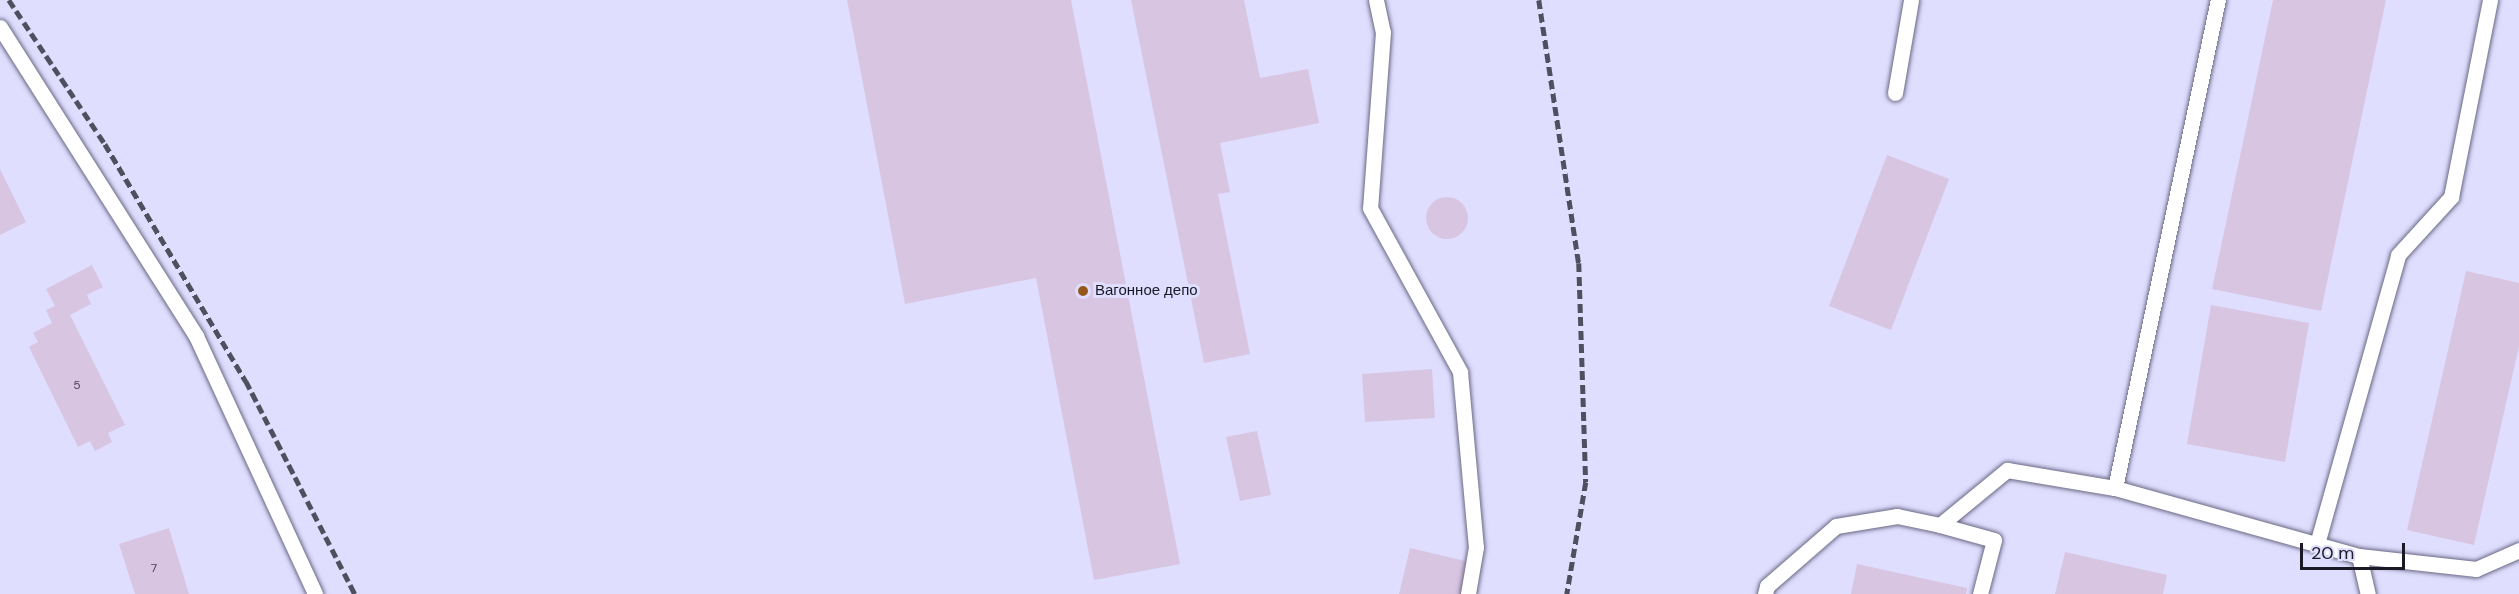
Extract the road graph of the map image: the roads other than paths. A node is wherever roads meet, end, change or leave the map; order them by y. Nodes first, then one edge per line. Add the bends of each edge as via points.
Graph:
1 (1376, 0) edge
2 (1911, 0) edge
3 (2218, 0) edge
4 (2490, 0) edge
5 (0, 27) edge
6 (1895, 93) dead end
7 (2115, 488) junction
8 (1940, 525) junction
9 (2317, 544) junction
10 (2519, 550) edge
11 (2359, 556) junction
12 (315, 594) edge
13 (1468, 594) edge
14 (1765, 594) edge
15 (1980, 594) edge
16 (2368, 594) edge

1 - 13 lane via 1383,32 1370,208 1460,372 1476,547
2 - 6 lane
3 - 7 lane
4 - 9 lane via 2451,198 2398,255
5 - 12 lane via 196,336
7 - 8 lane via 2007,470
7 - 9 lane
8 - 14 lane via 1897,516 1836,526 1767,586
8 - 15 lane via 1994,540
9 - 11 lane
10 - 11 lane via 2476,569
11 - 16 lane

